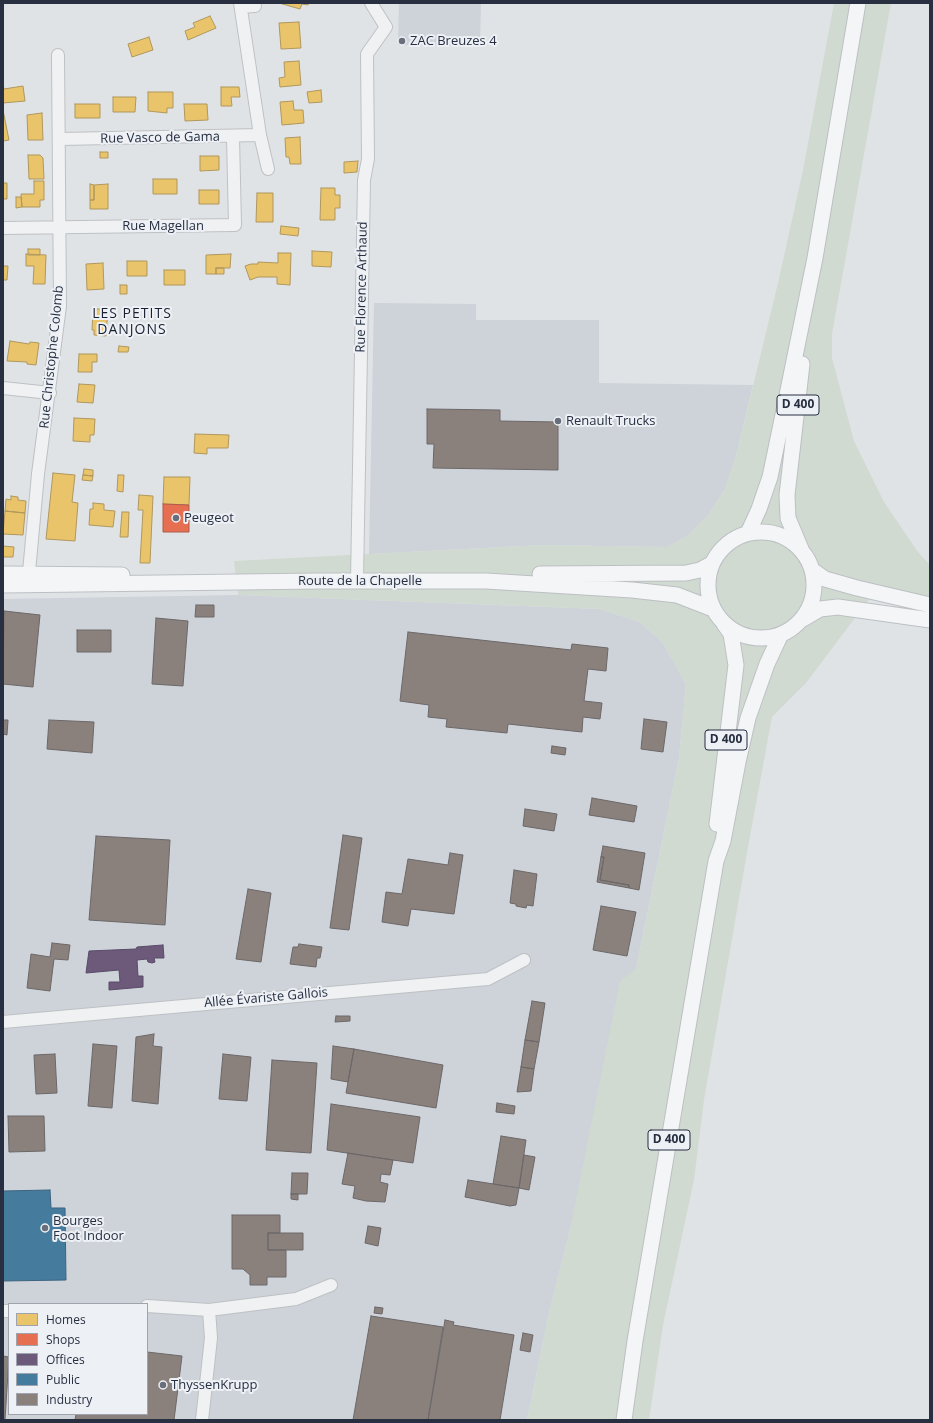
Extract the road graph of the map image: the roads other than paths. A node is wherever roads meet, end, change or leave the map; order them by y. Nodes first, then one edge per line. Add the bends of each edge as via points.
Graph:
1 (371, 3) edge
2 (858, 3) edge
3 (240, 5) edge
4 (255, 6) dead end
5 (58, 55) dead end
6 (260, 135) junction
7 (233, 137) junction
8 (60, 139) junction
9 (268, 168) dead end
10 (60, 226) junction
11 (3, 228) edge
12 (815, 258) junction
13 (3, 388) edge
14 (50, 393) junction
15 (748, 533) junction
16 (801, 549) junction
17 (711, 564) junction
18 (812, 570) junction
19 (3, 574) edge
20 (357, 578) junction
21 (28, 580) junction
22 (3, 586) edge
23 (930, 605) edge
24 (713, 610) junction
25 (800, 620) junction
26 (930, 620) edge
27 (723, 622) junction
28 (782, 634) junction
29 (716, 861) junction
30 (524, 960) dead end
31 (3, 1022) edge
32 (331, 1285) dead end
33 (148, 1306) edge
34 (209, 1310) junction
35 (202, 1420) edge
36 (624, 1420) edge

1 - 20 street, Rue Florence Arthaud via 386,27 367,54 368,159 364,180
2 - 12 main road, D 400
3 - 4 street
3 - 6 street
5 - 8 street, Rue Christophe Colomb
6 - 7 street, Rue Vasco de Gama
6 - 9 street
7 - 8 street, Rue Vasco de Gama
7 - 10 street, Rue Magellan via 235,225
8 - 10 street, Rue Christophe Colomb
10 - 11 street, Rue Magellan
10 - 14 street, Rue Christophe Colomb via 60,306
12 - 15 main road, D 400 via 770,477
12 - 16 main road, D 400 via 787,495 788,518
13 - 14 street
14 - 21 street, Rue Christophe Colomb via 38,474
15 - 16 main road via 762,531 777,534
15 - 17 main road via 733,539 720,550
16 - 18 main road
17 - 20 main road, Route de la Chapelle via 693,572 667,574
17 - 24 main road via 707,579 708,595
18 - 23 main road via 825,579
18 - 25 main road via 812,599
19 - 21 main road, Route de la Chapelle
20 - 21 main road, Route de la Chapelle
20 - 24 main road, Route de la Chapelle via 486,581 632,590 677,595
21 - 22 main road, Route de la Chapelle
24 - 27 main road
25 - 26 main road via 820,609 838,607
25 - 28 main road
27 - 28 main road via 736,632 751,637 766,638
27 - 29 main road, D 400 via 731,634 736,665 715,839
28 - 29 main road, D 400 via 767,664 748,718 723,841
29 - 36 main road, D 400
30 - 31 street, Allée Évariste Gallois via 488,979
32 - 34 street via 296,1299
33 - 34 street
34 - 35 street via 210,1338

